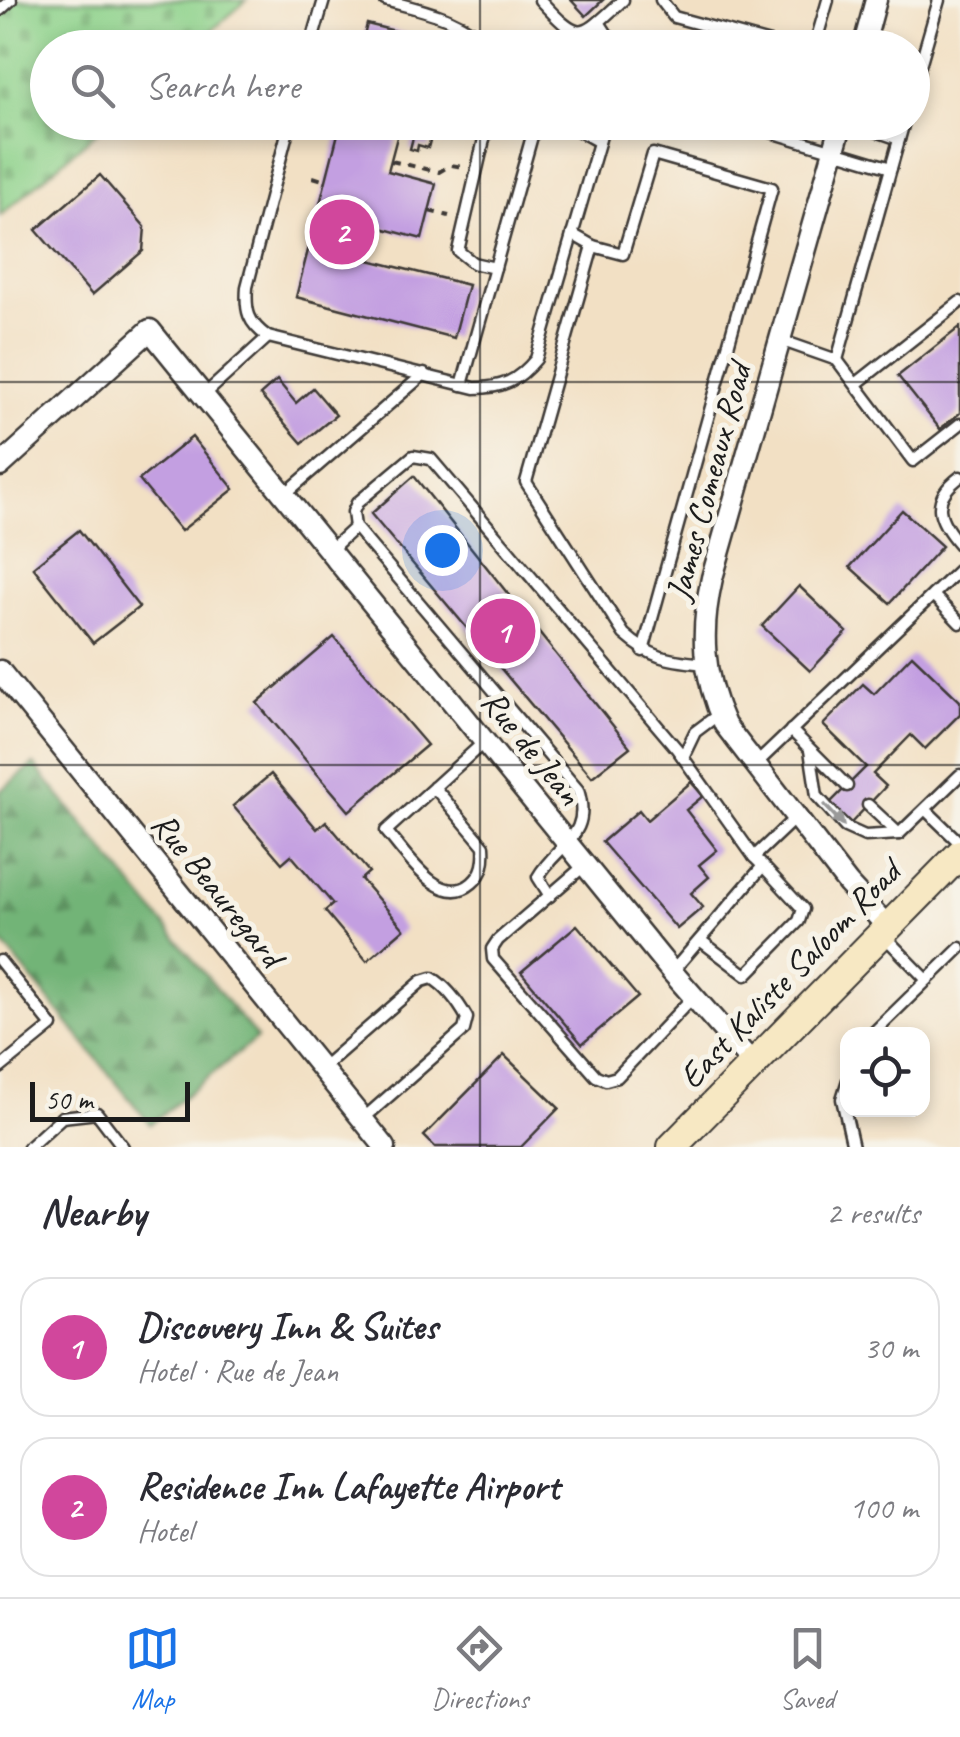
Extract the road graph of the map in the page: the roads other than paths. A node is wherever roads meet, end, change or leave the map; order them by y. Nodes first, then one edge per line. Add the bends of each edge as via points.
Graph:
1 (11, 0) edge
2 (324, 0) edge
3 (385, 0) edge
4 (540, 0) edge
5 (623, 0) edge
6 (661, 0) edge
7 (828, 0) edge
8 (876, 0) edge
9 (939, 0) edge
10 (0, 10) edge
11 (599, 22) junction
12 (315, 30) edge
13 (472, 30) edge
14 (568, 30) edge
15 (586, 30) edge
16 (604, 30) edge
17 (722, 30) edge
18 (819, 30) edge
19 (868, 30) edge
20 (929, 30) edge
21 (285, 140) edge
22 (484, 140) edge
23 (531, 140) edge
24 (595, 140) edge
25 (800, 140) edge
26 (838, 140) edge
27 (898, 140) edge
28 (599, 142) joint
29 (834, 150) junction
30 (891, 168) junction
31 (572, 234) junction
32 (594, 246) junction
33 (495, 268) junction
34 (960, 302) edge
35 (268, 337) junction
36 (780, 340) junction
37 (837, 360) junction
38 (424, 374) junction
39 (856, 384) junction
40 (462, 385) junction
41 (203, 396) junction
42 (960, 424) edge
43 (2, 459) edge
44 (960, 477) edge
45 (284, 495) junction
46 (356, 527) junction
47 (960, 545) edge
48 (329, 550) junction
49 (960, 568) edge
50 (932, 595) junction
51 (960, 623) edge
52 (643, 651) junction
53 (705, 664) junction
54 (0, 672) edge
55 (720, 713) junction
56 (791, 730) junction
57 (484, 741) junction
58 (810, 750) junction
59 (683, 757) junction
60 (754, 765) junction
61 (960, 776) edge
62 (847, 786) dead end
63 (434, 787) junction
64 (868, 805) dead end
65 (926, 810) junction
66 (795, 818) junction
67 (899, 834) junction
68 (960, 843) edge
69 (569, 844) junction
70 (960, 854) edge
71 (754, 856) junction
72 (586, 865) junction
73 (763, 866) junction
74 (550, 896) junction
75 (884, 930) junction
76 (700, 940) junction
77 (960, 948) edge
78 (0, 961) edge
79 (672, 972) junction
80 (4, 975) edge
81 (926, 979) junction
82 (694, 996) junction
83 (879, 1027) edge
84 (753, 1064) junction
85 (0, 1068) edge
86 (321, 1068) junction
87 (846, 1117) edge
88 (363, 1119) junction
89 (29, 1147) edge
90 (124, 1147) edge
91 (385, 1147) edge
92 (672, 1147) edge
93 (852, 1147) edge

1 - 10 lane
2 - 12 lane
3 - 13 lane
4 - 14 lane
5 - 11 lane
6 - 17 lane via 674,17
7 - 18 lane
8 - 19 street
9 - 20 lane
11 - 15 lane
11 - 16 lane
21 - 35 lane via 247,287 252,326
22 - 33 lane via 458,250 473,263
23 - 33 lane
24 - 28 lane
25 - 29 lane
26 - 29 street, James Comeaux Road
27 - 30 lane
28 - 31 lane
29 - 30 lane
29 - 36 street, James Comeaux Road
30 - 37 lane
31 - 32 lane
31 - 40 lane via 536,359 511,383
32 - 52 lane via 526,482 624,634
32 - 52 lane via 623,254 653,154 772,188
33 - 40 lane
34 - 39 lane
35 - 38 lane
35 - 41 lane
36 - 37 lane
36 - 53 street, James Comeaux Road via 709,591
37 - 39 lane
38 - 40 lane
38 - 45 lane
39 - 42 lane via 913,461
41 - 43 street, Rue de Jean via 150,330
41 - 45 street, Rue de Jean
44 - 47 lane via 946,487 939,505 944,526
45 - 48 street, Rue de Jean
46 - 48 lane
46 - 59 lane via 357,503 413,456 432,459
46 - 69 lane via 578,790 580,824
48 - 57 street, Rue de Jean
49 - 50 lane
50 - 51 lane
50 - 56 lane
52 - 53 lane
53 - 55 street, James Comeaux Road
54 - 86 street, Rue Beauregard
55 - 59 lane via 695,732
55 - 60 street, James Comeaux Road
56 - 58 lane
56 - 60 lane
57 - 63 lane
57 - 69 street, Rue de Jean
58 - 62 lane
58 -> 67 lane via 816,796 845,827 865,836
59 - 71 lane
60 - 66 street, James Comeaux Road
61 - 65 lane
63 - 63 lane via 386,831 436,886 460,889 481,872 484,846
64 - 67 lane
65 - 67 lane
65 - 68 lane
66 - 71 lane
66 - 75 street, James Comeaux Road
69 - 72 street, Rue de Jean
69 - 74 lane via 538,877
70 - 75 main road, East Kaliste Saloom Road
71 - 73 lane
72 - 74 lane
72 - 79 street, Rue de Jean
73 - 76 lane
73 - 76 lane via 804,909 799,921 746,975
74 - 82 lane via 498,940 493,959 596,1076 617,1077
75 - 81 lane
75 - 84 main road, East Kaliste Saloom Road
76 - 79 lane
77 - 81 lane
78 - 80 lane
79 - 82 street, Rue de Jean
80 - 85 lane via 52,1026
81 - 83 lane
82 - 84 street, Rue de Jean
84 - 92 main road, East Kaliste Saloom Road
86 - 88 street, Rue Beauregard
86 - 88 lane via 422,981 432,978 459,1004 467,1018 464,1030
87 - 93 lane
88 - 91 street, Rue Beauregard
89 - 90 lane via 62,1117 97,1113

